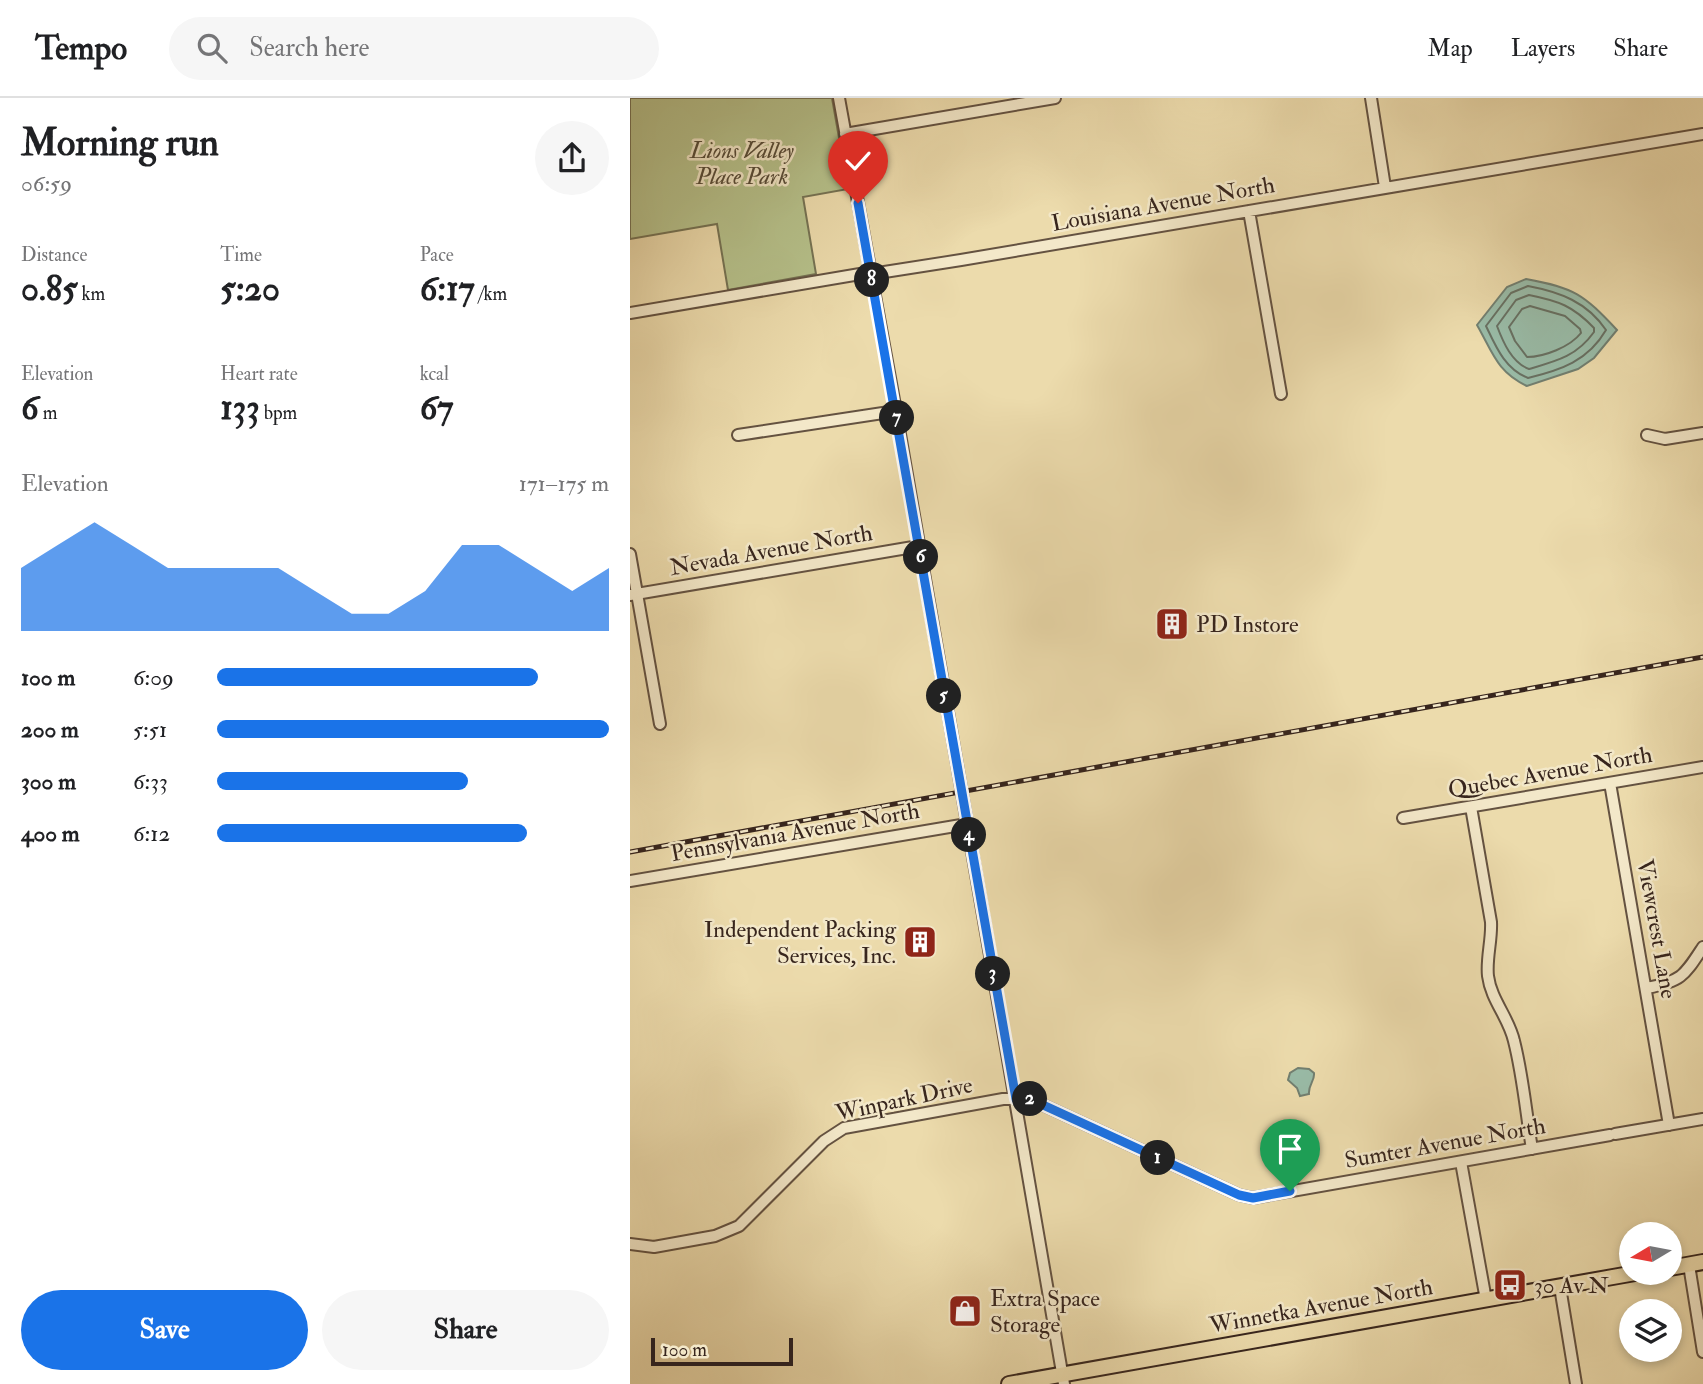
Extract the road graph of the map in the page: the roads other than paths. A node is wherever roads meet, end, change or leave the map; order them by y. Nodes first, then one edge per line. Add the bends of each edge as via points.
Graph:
1 (839, 98) edge
2 (1055, 98) edge
3 (1370, 98) edge
4 (845, 134) junction
5 (1703, 134) edge
6 (1385, 187) junction
7 (1248, 211) junction
8 (870, 273) junction
9 (630, 313) edge
10 (1281, 394) dead end
11 (896, 411) junction
12 (1703, 433) edge
13 (738, 435) dead end
14 (1647, 435) dead end
15 (919, 546) junction
16 (630, 554) edge
17 (634, 595) edge
18 (660, 724) dead end
19 (1703, 767) edge
20 (1610, 783) junction
21 (1471, 807) junction
22 (1403, 818) dead end
23 (967, 824) junction
24 (630, 881) edge
25 (1703, 947) edge
26 (1647, 988) junction
27 (1016, 1099) junction
28 (1703, 1119) edge
29 (1669, 1125) junction
30 (1532, 1149) junction
31 (1461, 1162) junction
32 (630, 1244) edge
33 (1696, 1263) edge
34 (1619, 1276) edge
35 (1560, 1287) junction
36 (1486, 1300) junction
37 (1703, 1352) edge
38 (1064, 1379) edge
39 (1009, 1384) edge
40 (1576, 1384) edge

1 - 4 street
2 - 4 street
3 - 6 street
4 - 8 street
5 - 6 street, Louisiana Avenue North
6 - 7 street, Louisiana Avenue North
7 - 8 street, Louisiana Avenue North
7 - 10 street
8 - 9 street, Louisiana Avenue North
8 - 11 street
11 - 13 street
11 - 15 street
12 - 14 street via 1665,439
15 - 17 street, Nevada Avenue North
15 - 23 street
16 - 17 street
17 - 18 street
19 - 20 street, Quebec Avenue North
20 - 21 street, Quebec Avenue North
20 - 26 street, Viewcrest Lane
21 - 22 street, Quebec Avenue North
21 - 30 street via 1491,922 1488,980 1514,1041
23 - 24 street, Pennsylvania Avenue North
23 - 27 street
25 - 26 street via 1684,975
26 - 29 street, Viewcrest Lane
27 - 31 street, Sumter Avenue North via 1030,1099 1253,1198
27 - 32 street, Winpark Drive via 844,1128 824,1140 739,1226 715,1236 654,1247
27 - 38 street
28 - 29 street, Sumter Avenue North
29 - 30 street, Sumter Avenue North
30 - 31 street, Sumter Avenue North
31 - 36 street
33 - 37 street
34 - 35 main road, Winnetka Avenue North
35 - 36 main road, Winnetka Avenue North
35 - 40 street
36 - 38 main road, Winnetka Avenue North
38 - 39 main road, Winnetka Avenue North

